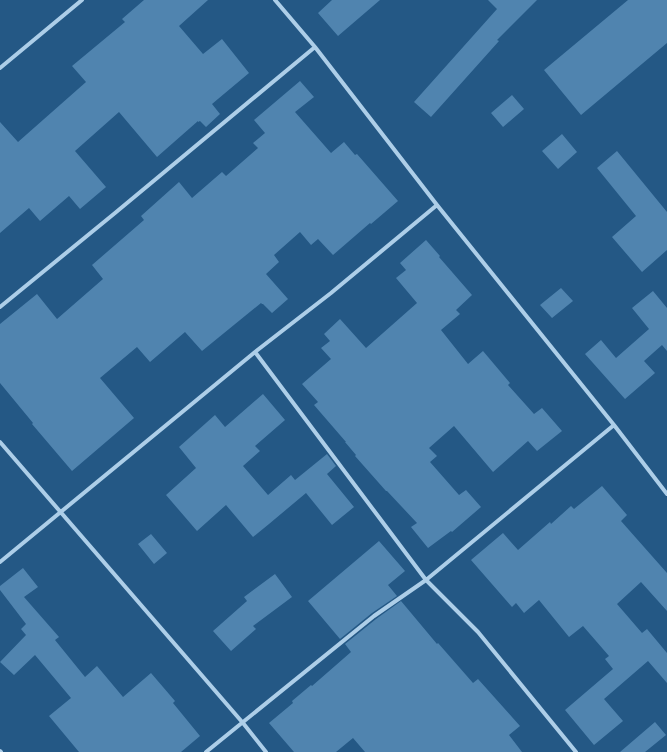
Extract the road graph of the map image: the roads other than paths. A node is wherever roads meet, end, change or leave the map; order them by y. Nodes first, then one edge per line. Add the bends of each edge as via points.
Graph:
1 (82, 0) edge
2 (275, 0) edge
3 (315, 47) junction
4 (0, 68) edge
5 (437, 205) junction
6 (0, 307) edge
7 (256, 352) junction
8 (614, 425) junction
9 (0, 442) edge
10 (667, 494) edge
11 (61, 513) junction
12 (0, 562) edge
13 (426, 580) junction
14 (243, 723) junction
15 (206, 752) edge
16 (266, 752) edge
17 (576, 752) edge

1 - 4 street
2 - 3 street
3 - 5 street
3 - 6 street
5 - 7 street
5 - 8 street
7 - 11 street
7 - 13 street
8 - 10 street
8 - 13 street
9 - 11 street
11 - 12 street
11 - 14 street
13 - 14 street via 374,616
13 - 17 street via 478,632
14 - 15 street
14 - 16 street

